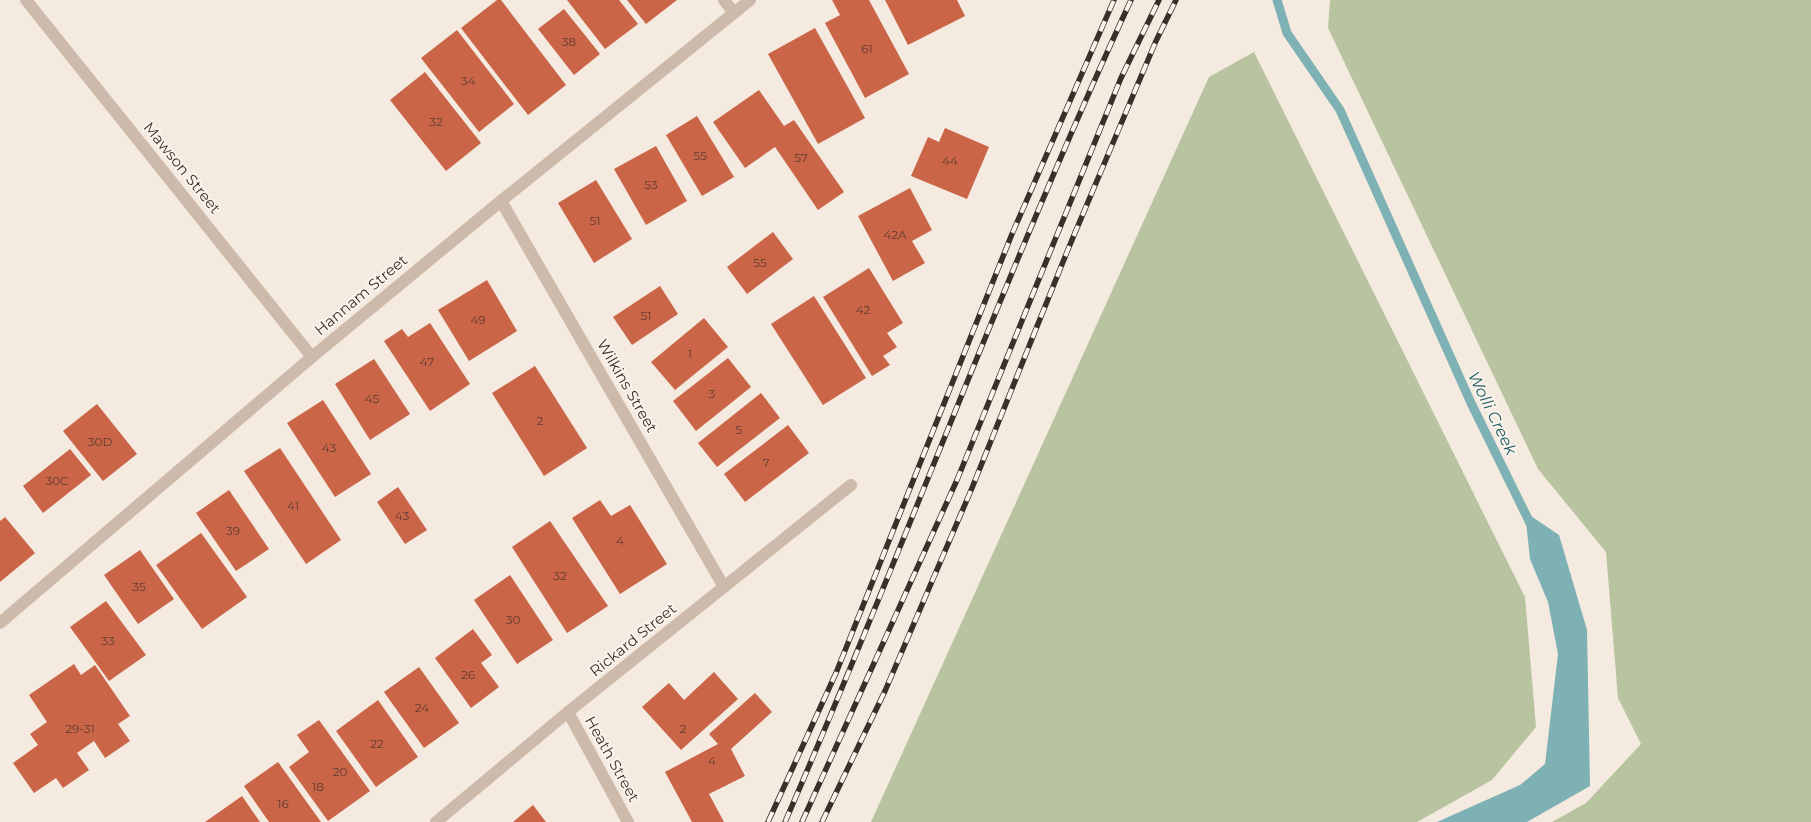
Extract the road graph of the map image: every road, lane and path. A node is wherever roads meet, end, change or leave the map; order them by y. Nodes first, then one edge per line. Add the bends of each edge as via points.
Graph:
1 (26, 0) edge
2 (724, 0) edge
3 (750, 0) edge
4 (734, 13) junction
5 (501, 201) junction
6 (312, 356) junction
7 (851, 485) dead end
8 (724, 588) junction
9 (0, 623) edge
10 (568, 712) junction
11 (436, 822) edge
12 (628, 822) edge

1 - 6 street, Mawson Street
2 - 4 street
3 - 4 street, Hannam Street
4 - 5 street, Hannam Street
5 - 6 street, Hannam Street
5 - 8 street, Wilkins Street
6 - 9 street, Hannam Street
7 - 8 street, Rickard Street
8 - 10 street, Rickard Street
10 - 11 street, Rickard Street
10 - 12 street, Heath Street

